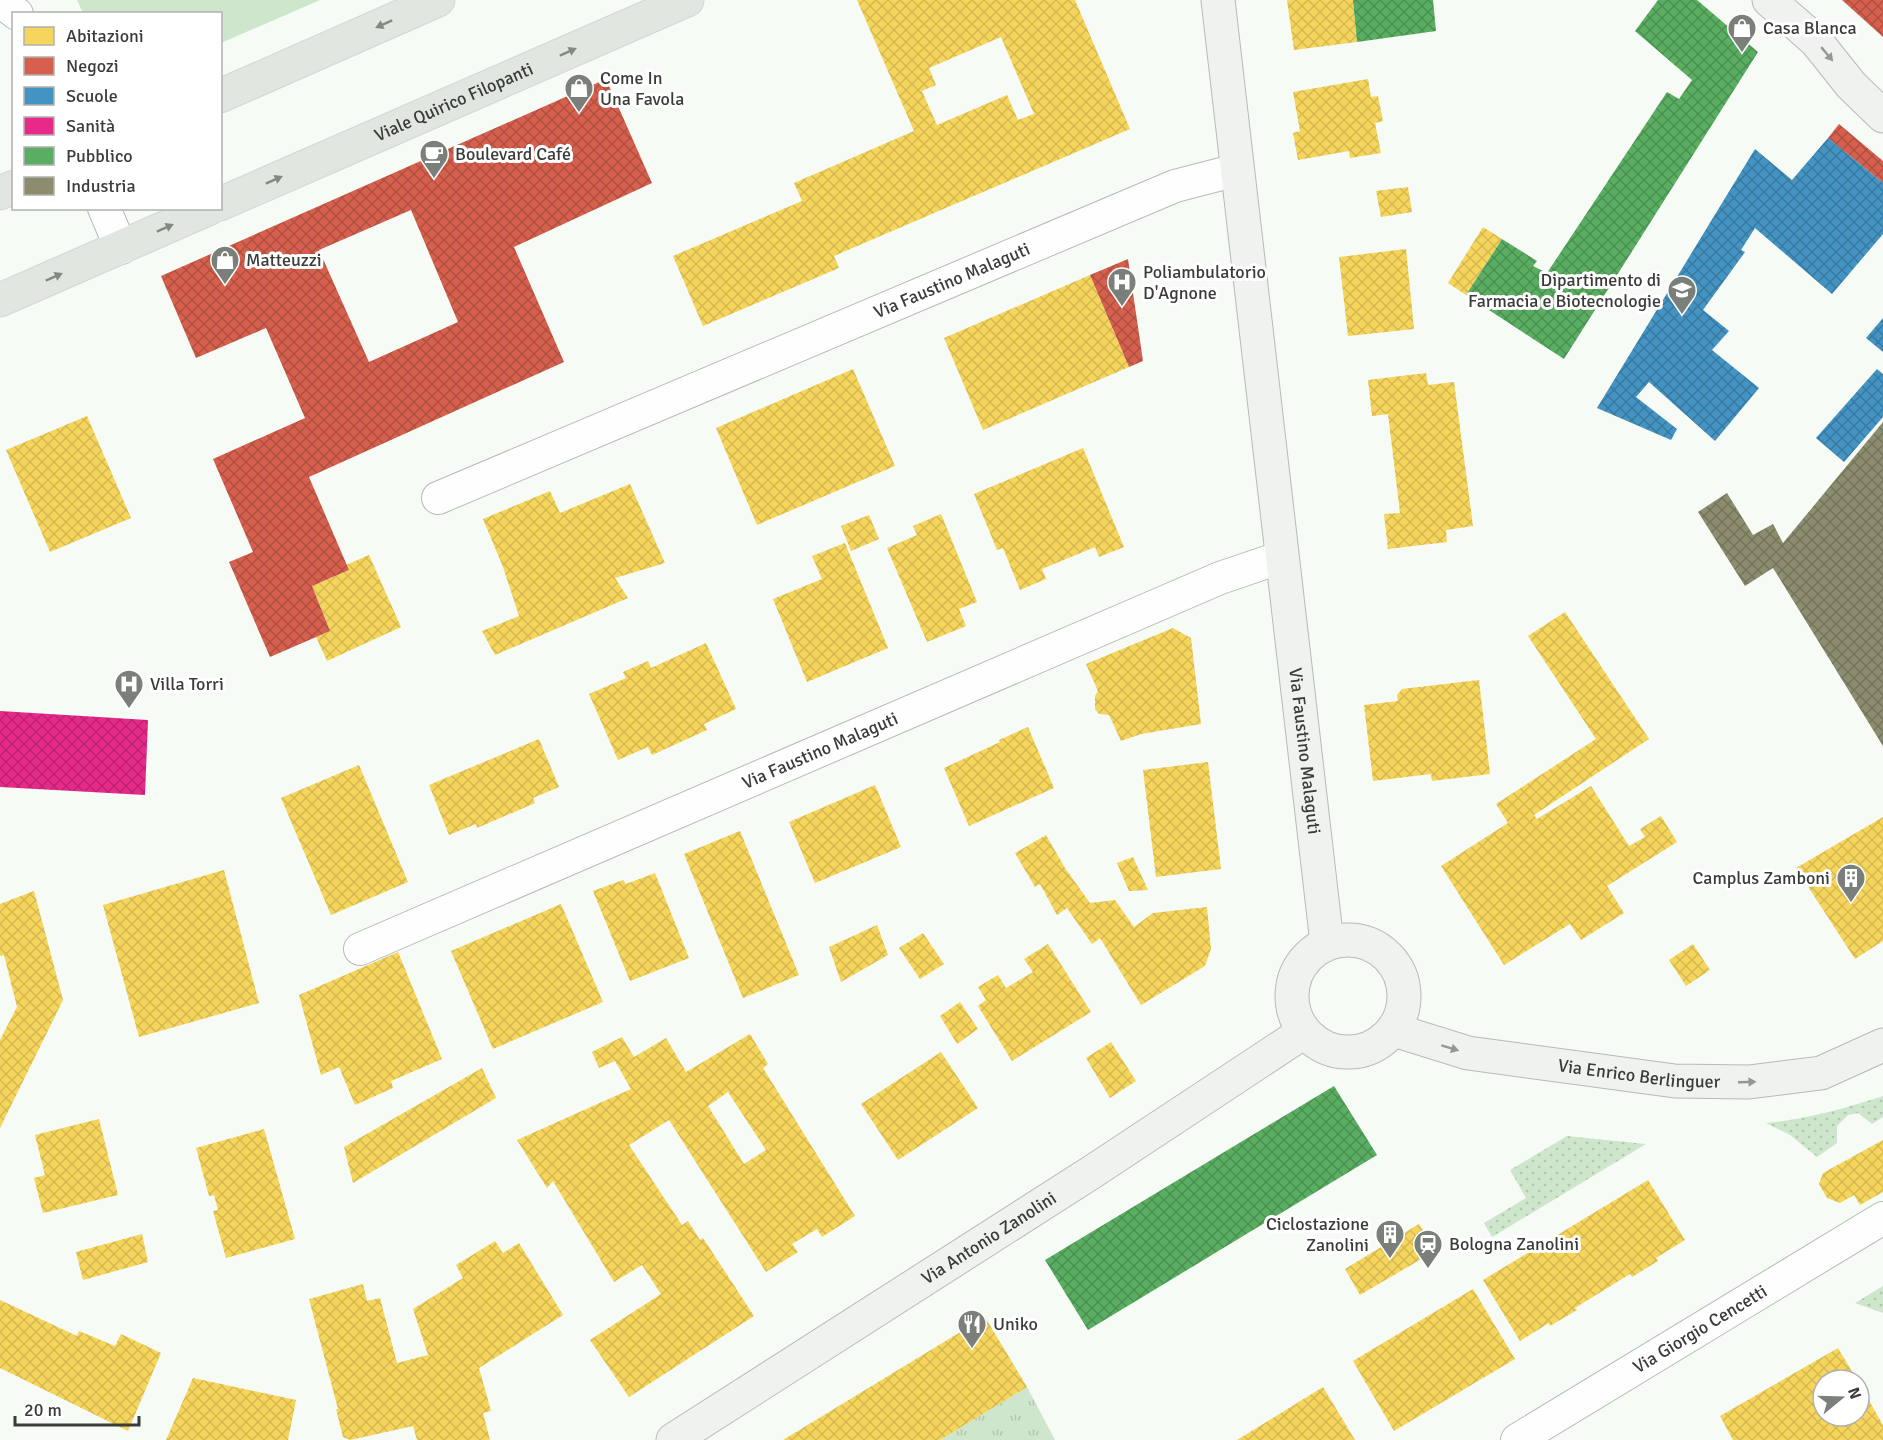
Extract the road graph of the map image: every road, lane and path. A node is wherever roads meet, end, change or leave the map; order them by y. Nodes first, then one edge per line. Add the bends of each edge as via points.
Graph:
1 (438, 0) edge
2 (687, 0) edge
3 (1218, 0) edge
4 (1769, 0) edge
5 (0, 4) edge
6 (14, 12) edge
7 (222, 95) edge
8 (1883, 116) edge
9 (1237, 170) junction
10 (222, 203) edge
11 (105, 210) edge
12 (206, 210) edge
13 (121, 248) junction
14 (0, 300) edge
15 (438, 498) dead end
16 (1282, 557) junction
17 (1327, 944) junction
18 (360, 949) dead end
19 (1394, 1030) junction
20 (1304, 1032) junction
21 (1883, 1045) edge
22 (1883, 1218) edge
23 (673, 1440) edge
24 (1517, 1440) edge

1 -> 7 main road
10 -> 2 main road, Viale Quirico Filopanti
3 - 9 main road, Via Faustino Malaguti
4 -> 8 main road via 1816,41 1851,85
5 - 6 street
9 - 15 street, Via Faustino Malaguti via 1175,186
9 - 16 main road, Via Faustino Malaguti
11 - 13 street
13 -> 12 main road
14 -> 13 main road
16 - 17 main road, Via Faustino Malaguti
16 - 18 street, Via Faustino Malaguti via 1220,578
17 - 19 main road via 1345,939 1363,941 1380,949 1393,962 1402,978 1405,996
17 - 20 main road via 1300,965 1293,981 1294,1016
19 - 20 main road via 1371,1049 1357,1053 1327,1049
19 -> 21 main road, Via Enrico Berlinguer via 1468,1053 1675,1081 1749,1082 1821,1073
20 - 23 main road, Via Antonio Zanolini
22 - 24 street, Via Giorgio Cencetti

